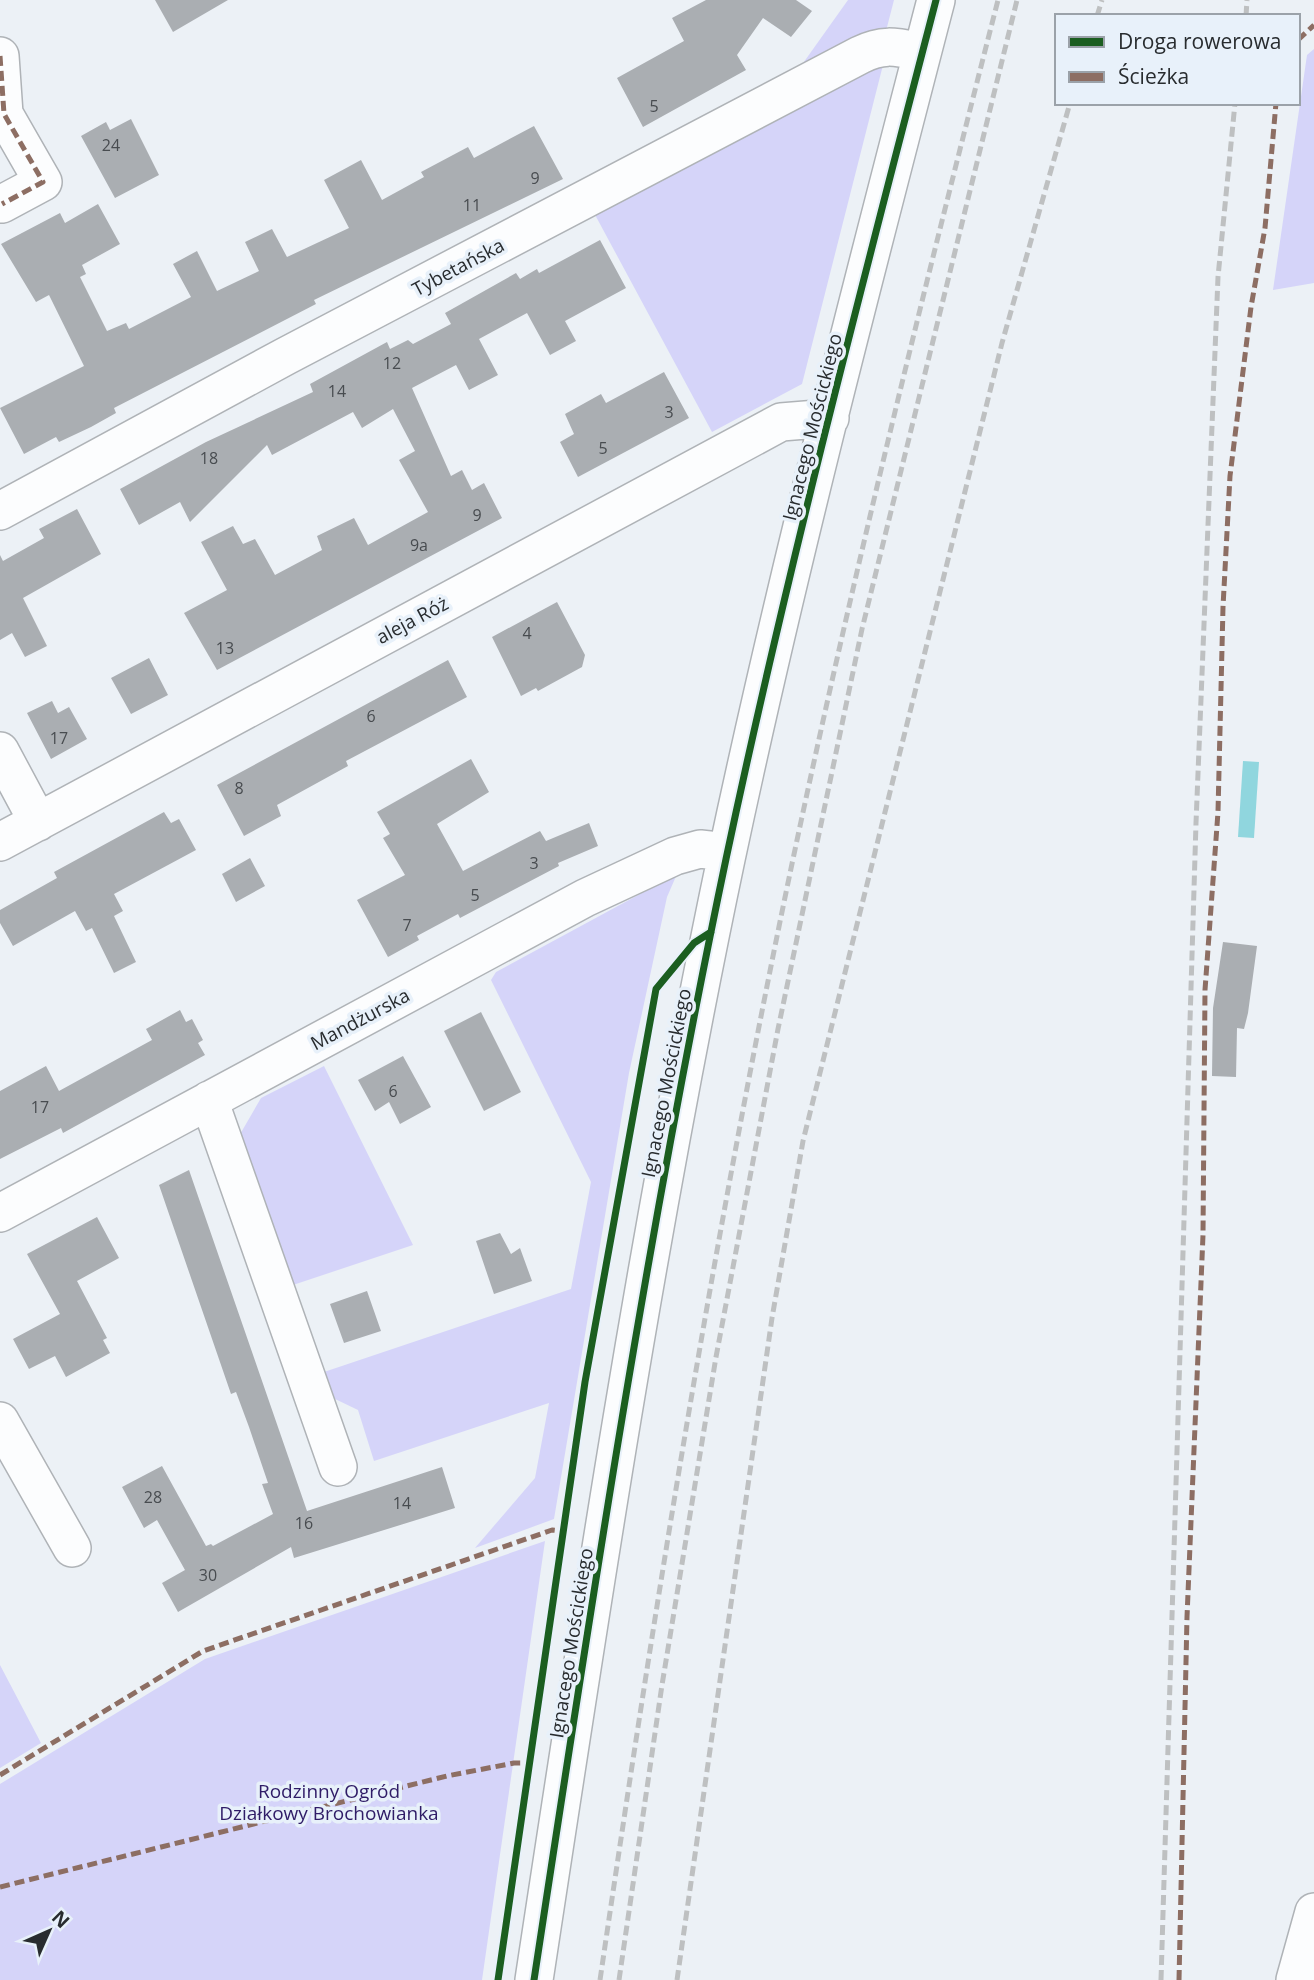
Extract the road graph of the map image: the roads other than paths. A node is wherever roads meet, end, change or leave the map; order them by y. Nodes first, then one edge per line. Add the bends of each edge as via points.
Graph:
1 (936, 0) edge
2 (922, 52) junction
3 (0, 56) edge
4 (2, 204) dead end
5 (830, 418) junction
6 (0, 511) edge
7 (0, 751) edge
8 (38, 822) junction
9 (0, 842) edge
10 (727, 852) junction
11 (209, 1100) junction
12 (0, 1213) edge
13 (0, 1421) edge
14 (338, 1467) dead end
15 (72, 1548) dead end
16 (1314, 1912) edge
17 (534, 1980) edge
18 (1295, 1980) edge

1 - 2 street, Ignacego Mościckiego
2 - 5 street, Ignacego Mościckiego
2 - 6 street, Tybetańska via 877,46
3 - 4 street via 4,114 43,182
5 - 8 street, aleja Róż via 781,422
5 - 10 street, Ignacego Mościckiego
7 - 8 street
8 - 9 street, aleja Róż
10 - 11 street, Mandżurska via 700,849 675,856 585,898
10 - 17 street, Ignacego Mościckiego via 641,1303
11 - 12 street, Mandżurska
11 - 14 street
13 - 15 street
16 - 18 street

